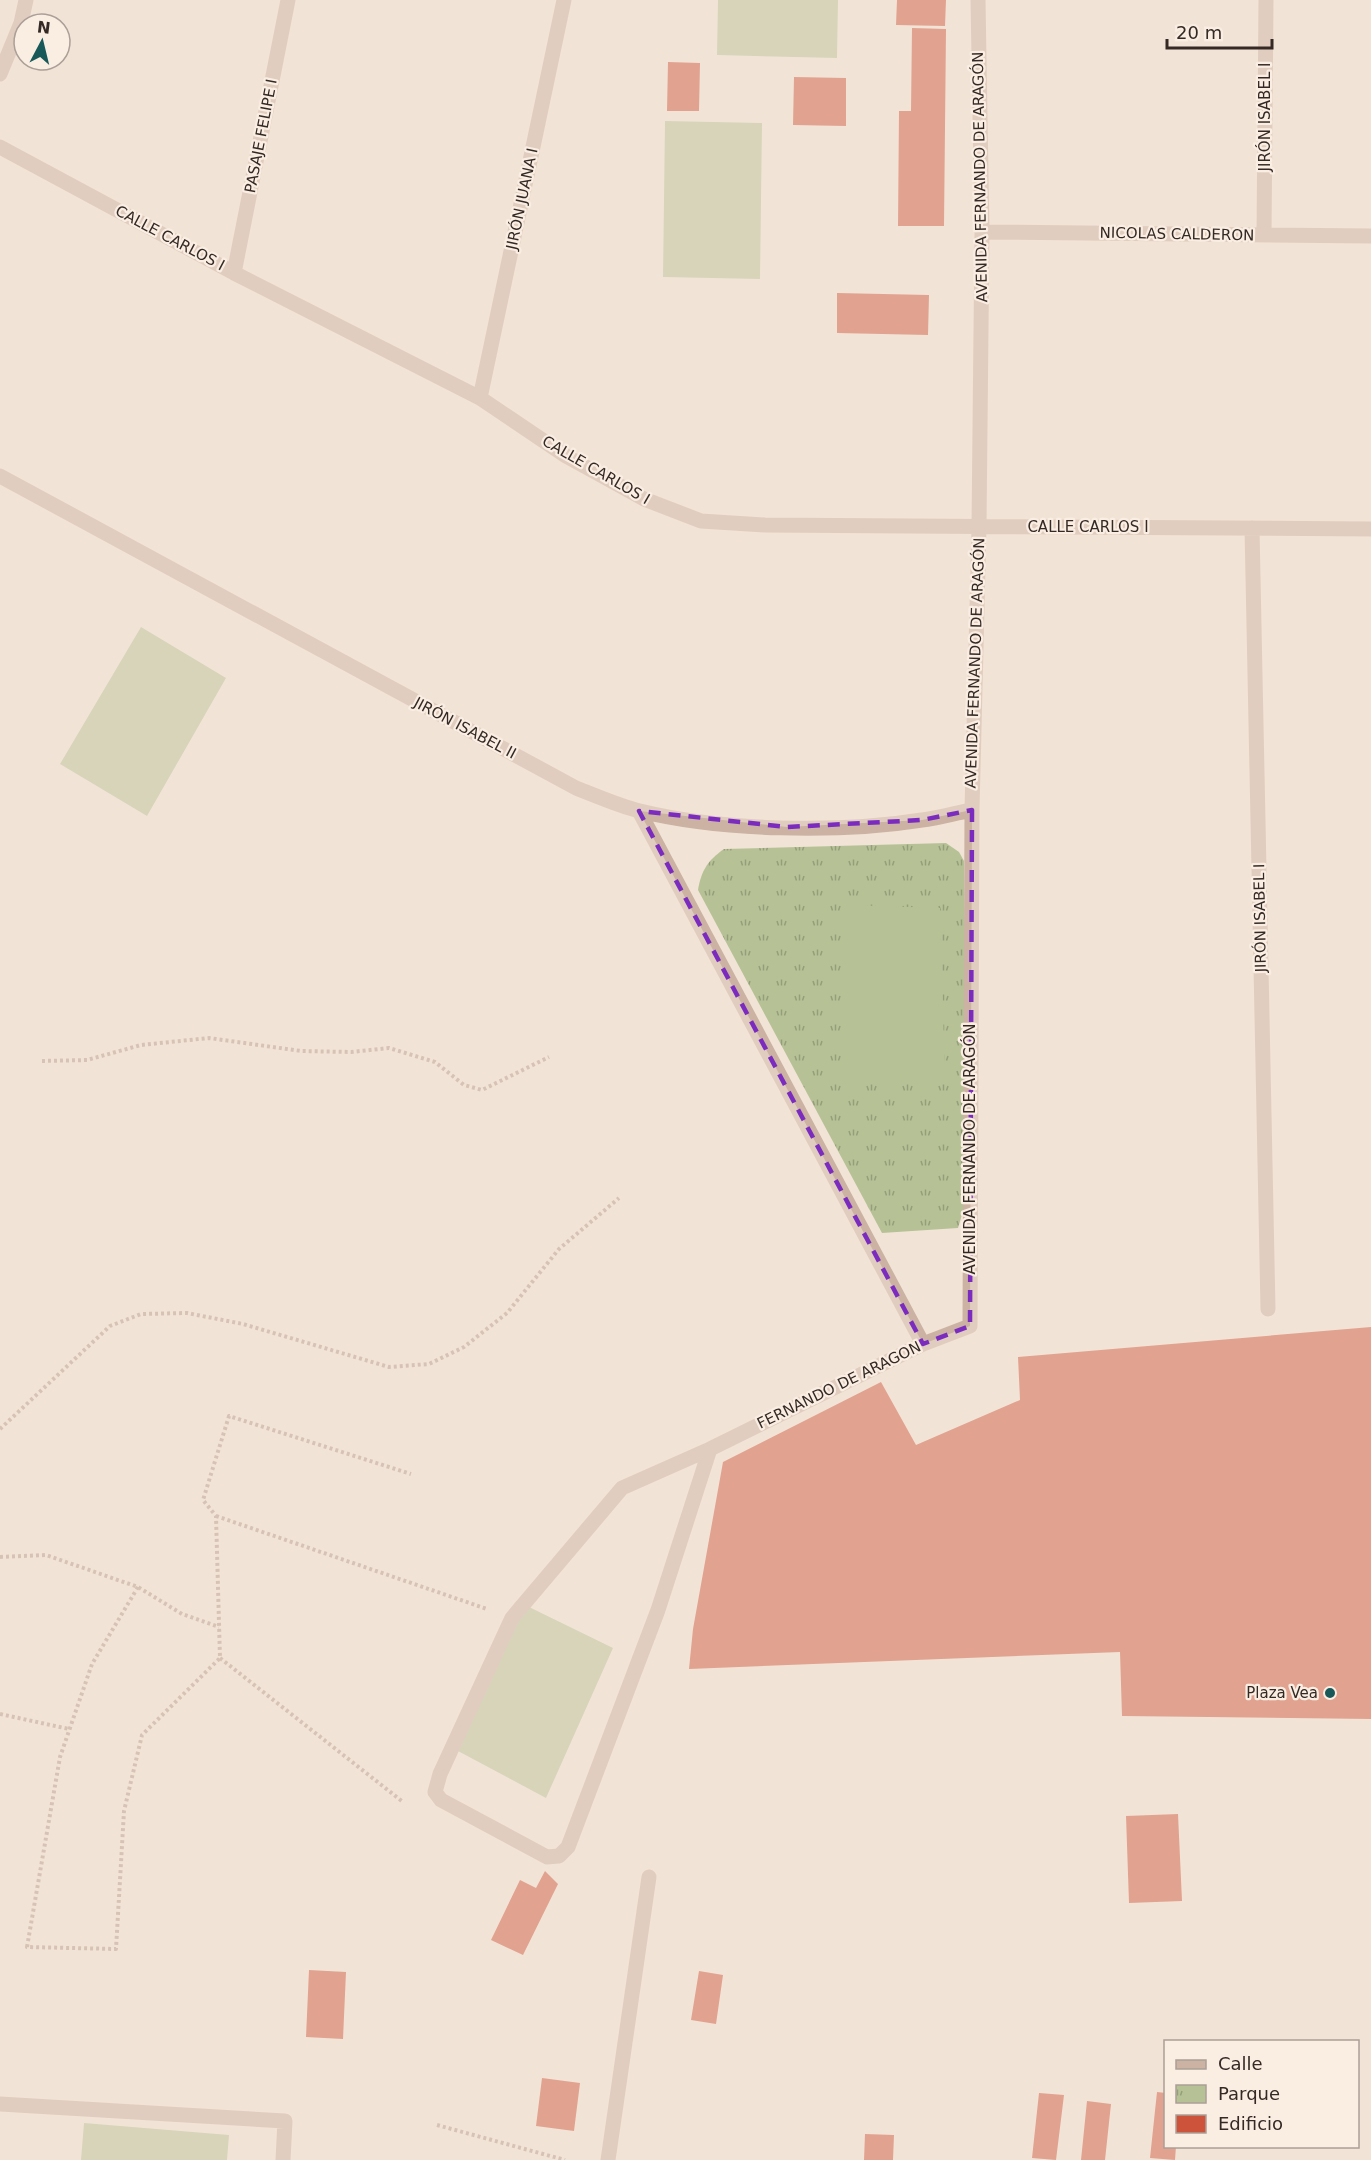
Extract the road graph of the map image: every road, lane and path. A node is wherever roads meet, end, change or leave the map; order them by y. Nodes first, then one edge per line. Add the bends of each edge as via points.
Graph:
1 (26, 0) edge
2 (288, 0) edge
3 (564, 0) edge
4 (978, 0) edge
5 (1266, 0) edge
6 (0, 74) edge
7 (0, 147) edge
8 (982, 232) junction
9 (1264, 235) junction
10 (1371, 236) edge
11 (234, 273) junction
12 (480, 398) junction
13 (0, 476) edge
14 (979, 527) junction
15 (1252, 528) junction
16 (1371, 529) edge
17 (972, 810) junction
18 (639, 811) junction
19 (549, 1057) dead end
20 (42, 1061) dead end
21 (619, 1198) dead end
22 (1268, 1309) dead end
23 (970, 1326) joint
24 (923, 1344) junction
25 (0, 1429) edge
26 (710, 1449) junction
27 (411, 1474) dead end
28 (216, 1516) junction
29 (0, 1557) edge
30 (138, 1587) junction
31 (512, 1618) junction
32 (219, 1627) junction
33 (220, 1658) junction
34 (0, 1714) edge
35 (69, 1729) junction
36 (403, 1802) dead end
37 (649, 1877) dead end
38 (0, 2104) edge
39 (437, 2125) dead end
40 (283, 2160) edge
41 (565, 2160) edge
42 (608, 2160) edge

1 - 6 street
2 - 11 street, PASAJE FELIPE I
3 - 12 street, JIRÓN JUANA I
4 - 8 street, AVENIDA FERNANDO DE ARAGÓN
5 - 9 street, JIRÓN ISABEL I
7 - 11 street, CALLE CARLOS I
8 - 9 street, NICOLAS CALDERON
8 - 14 street, AVENIDA FERNANDO DE ARAGÓN
9 - 10 street, NICOLAS CALDERON
11 - 12 street, CALLE CARLOS I
12 - 14 street, CALLE CARLOS I via 566,456 644,500 701,521
13 - 18 street, JIRÓN ISABEL II via 576,788
14 - 15 street, CALLE CARLOS I
14 - 17 street, AVENIDA FERNANDO DE ARAGÓN
15 - 16 street, CALLE CARLOS I
15 - 22 street, JIRÓN ISABEL I
17 - 18 street, JIRÓN ISABEL II via 857,826 787,827 705,822
17 - 23 street, AVENIDA FERNANDO DE ARAGÓN
18 - 24 street
19 - 20 path via 482,1090 464,1085 435,1062 389,1048 300,1051 209,1038 141,1045 87,1060
21 - 25 path via 559,1249 507,1313 464,1347 429,1364 389,1367 243,1324 187,1313 141,1314 110,1326
23 - 24 street, FERNANDO DE ARAGON
24 - 26 street, FERNANDO DE ARAGON
26 - 31 street, FERNANDO DE ARAGON via 622,1488
26 - 31 street, FERNANDO DE ARAGON via 658,1610 568,1847 559,1856 547,1857 441,1800 435,1792
27 - 28 path via 229,1416 202,1500
28 - 31 path
28 - 32 path
29 - 30 path via 46,1555
30 - 32 path via 182,1614
30 - 35 path via 92,1664
32 - 33 path
33 - 35 path via 142,1735 124,1811 116,1949 27,1947 60,1757
33 - 36 path
34 - 35 path
37 - 42 street
38 - 40 street via 285,2121
39 - 41 path

